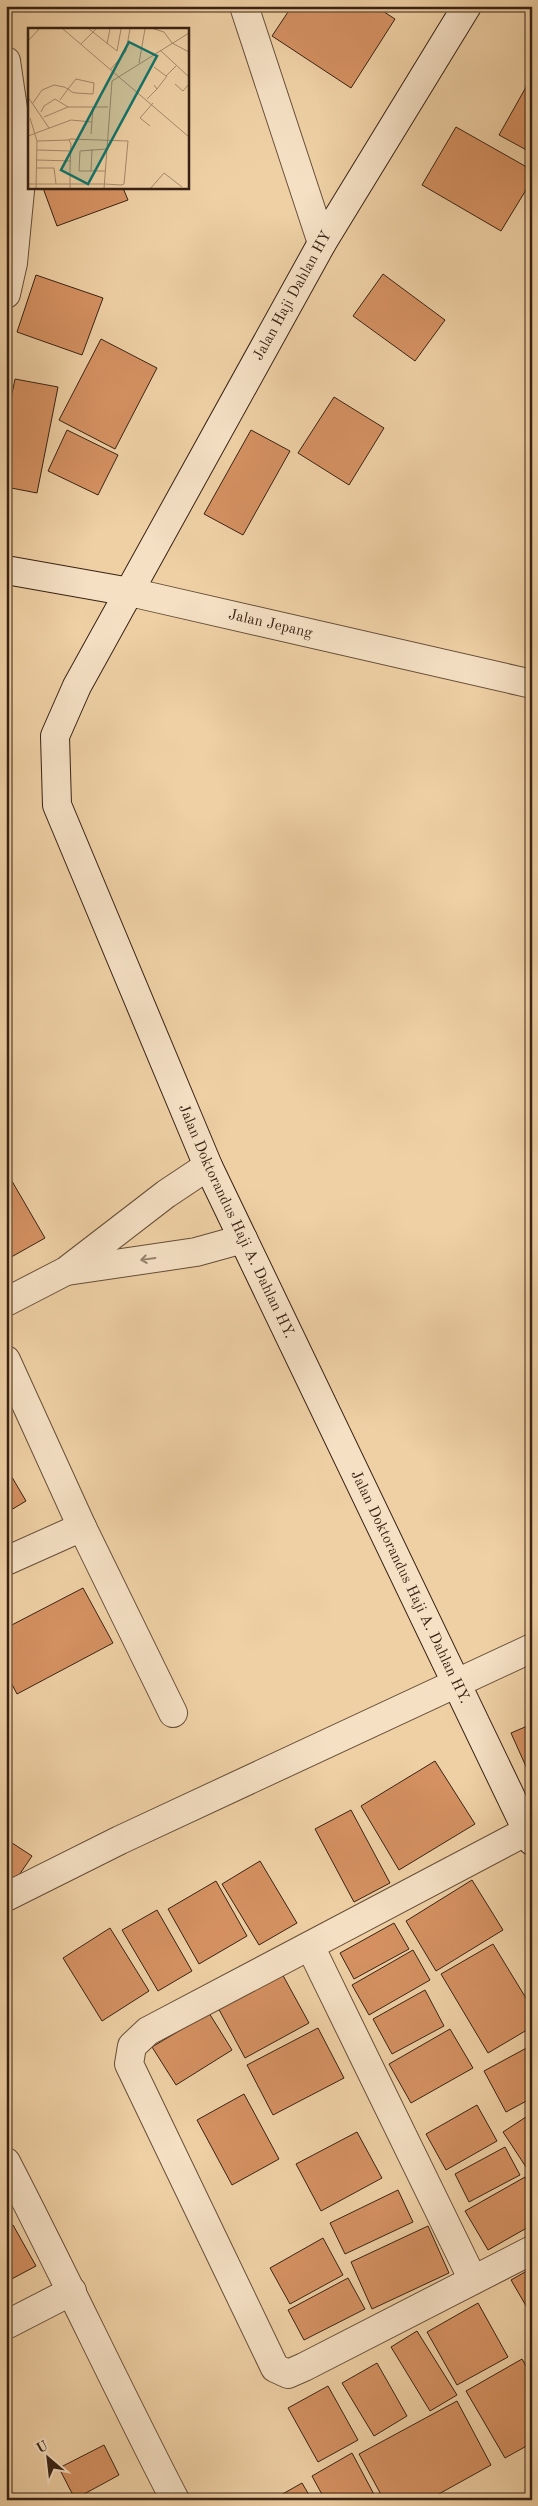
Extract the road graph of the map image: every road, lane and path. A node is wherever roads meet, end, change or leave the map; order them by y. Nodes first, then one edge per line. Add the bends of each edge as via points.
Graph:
1 (244, 6) edge
2 (466, 6) edge
3 (6, 62) edge
4 (322, 243) junction
5 (6, 294) edge
6 (6, 570) edge
7 (130, 592) junction
8 (532, 684) edge
9 (208, 1166) junction
10 (243, 1239) junction
11 (66, 1271) junction
12 (6, 1302) edge
13 (6, 1360) edge
14 (82, 1527) junction
15 (6, 1561) edge
16 (532, 1648) edge
17 (456, 1683) junction
18 (173, 1713) dead end
19 (529, 1836) edge
20 (6, 1897) edge
21 (310, 1946) junction
22 (6, 2162) edge
23 (532, 2250) edge
24 (473, 2280) junction
25 (72, 2290) junction
26 (6, 2324) edge
27 (175, 2500) edge

1 - 4 street
2 - 4 street, Jalan Haji Dahlan HY
3 - 5 street via 22,170 13,263
4 - 7 street, Jalan Haji Dahlan HY
6 - 7 street, Jalan Jepang
7 - 8 street, Jalan Jepang
7 - 9 street, Jalan Doktorandus Haji A. Dahlan HY. via 77,686 55,736 57,804
9 - 10 street, Jalan Doktorandus Haji A. Dahlan HY.
9 - 11 street
10 -> 11 street via 196,1252
10 - 17 street, Jalan Doktorandus Haji A. Dahlan HY.
11 - 12 street
13 - 14 street
14 - 15 street
14 - 18 street
16 - 17 street
17 - 19 street, Jalan Doktorandus Haji A. Dahlan HY.
17 - 20 street via 120,1840
19 - 21 street
21 - 24 street
21 - 24 street via 148,2031 132,2046 129,2064 270,2360 275,2368 288,2374
22 - 25 street
23 - 24 street
25 - 26 street
25 - 27 street via 130,2415

